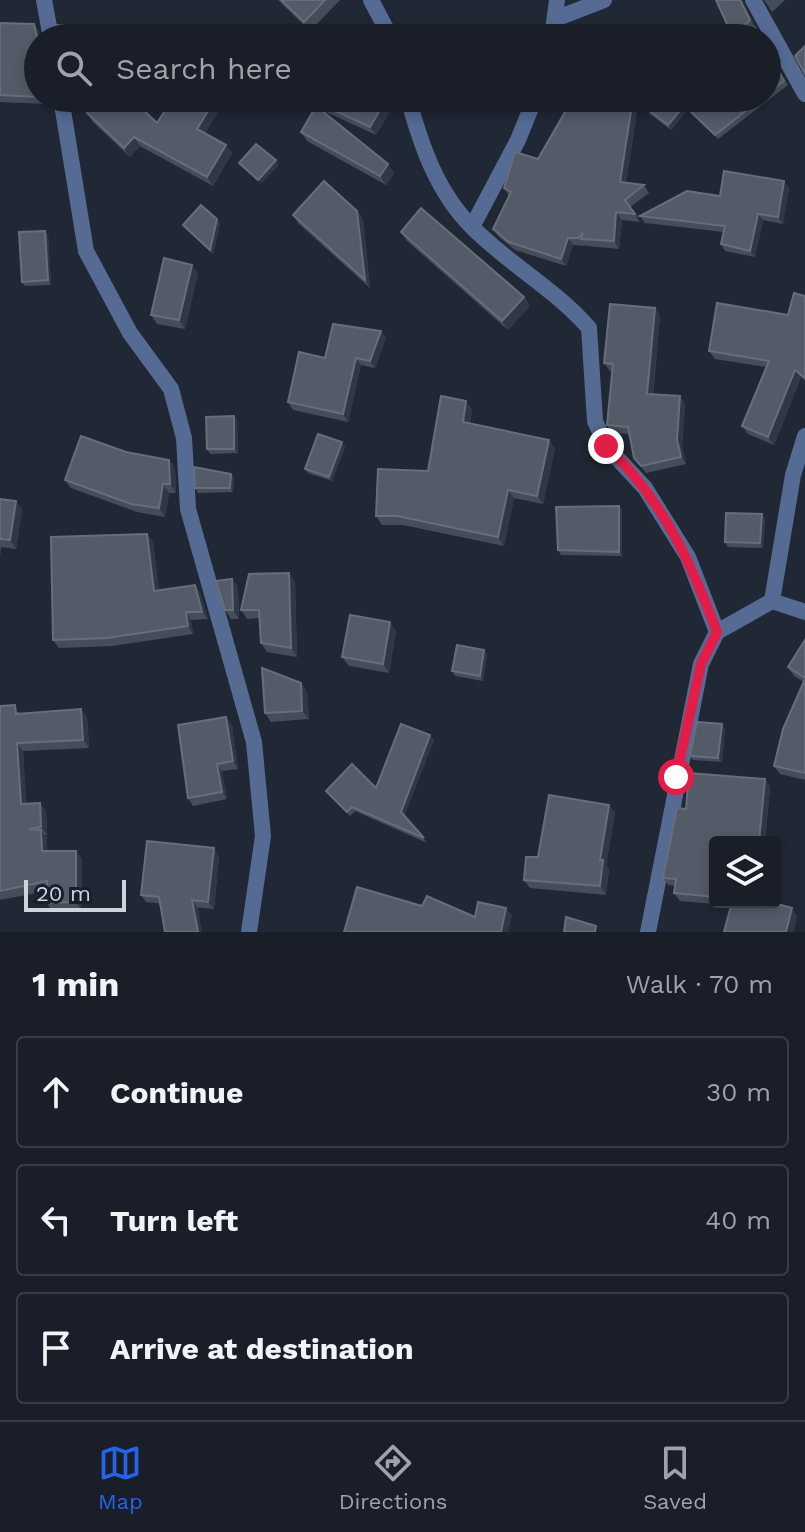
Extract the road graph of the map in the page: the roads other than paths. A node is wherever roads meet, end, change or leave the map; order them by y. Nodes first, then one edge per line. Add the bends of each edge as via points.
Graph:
1 (44, 0) edge
2 (371, 0) edge
3 (557, 0) edge
4 (604, 0) edge
5 (753, 0) edge
6 (555, 19) junction
7 (48, 24) edge
8 (384, 24) edge
9 (554, 24) edge
10 (766, 24) edge
11 (781, 51) edge
12 (805, 94) edge
13 (63, 112) edge
14 (412, 112) edge
15 (529, 112) edge
16 (472, 227) junction
17 (805, 436) edge
18 (772, 601) junction
19 (805, 612) edge
20 (717, 632) junction
21 (249, 932) edge
22 (648, 932) edge

1 - 7 street
2 - 8 street
3 - 6 street
4 - 6 street
5 - 10 street
6 - 9 street
11 - 12 street
13 - 21 street via 86,251 130,333 171,389 184,438 188,509 254,742 263,836
14 - 16 street via 430,170
15 - 16 street
16 - 20 street via 555,293 589,328 595,421 606,446 645,488 688,557
17 - 18 street via 793,475
18 - 19 street
18 - 20 street
20 - 22 street via 701,664

